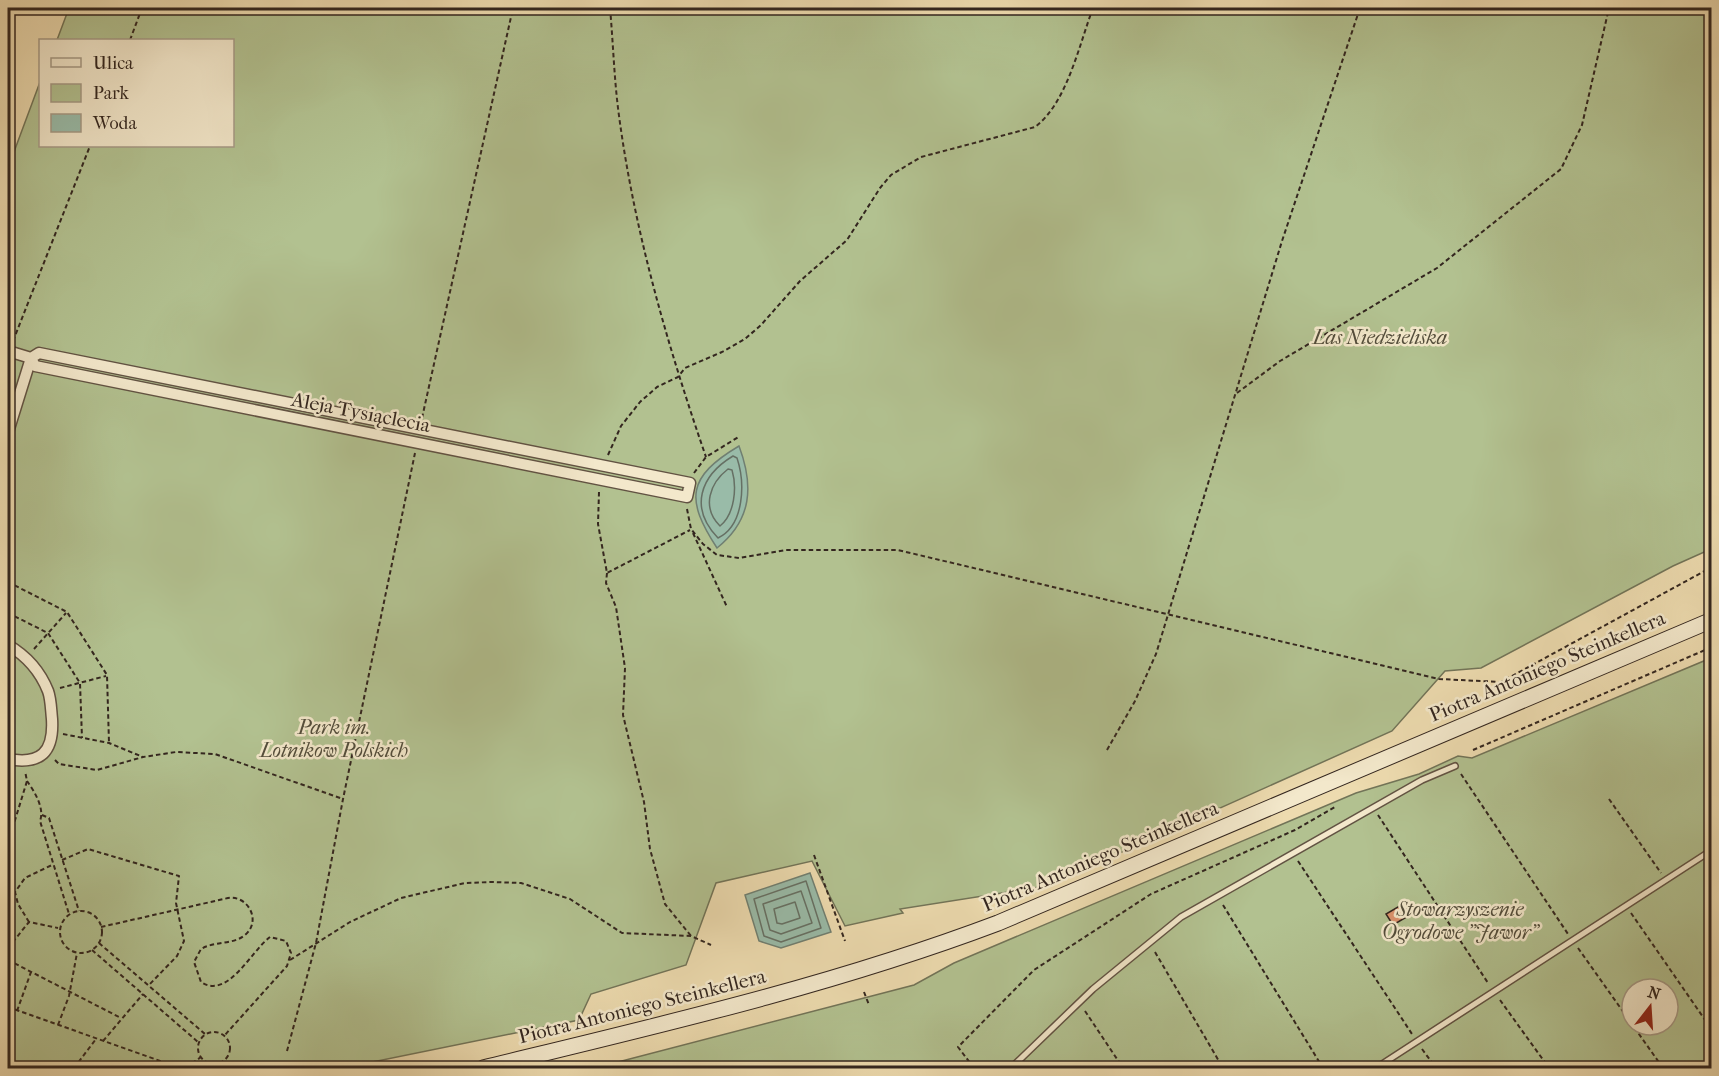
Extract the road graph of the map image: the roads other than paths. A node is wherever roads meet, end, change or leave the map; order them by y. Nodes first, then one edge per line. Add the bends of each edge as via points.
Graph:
1 (8, 351) edge
2 (31, 358) junction
3 (8, 432) edge
4 (1712, 620) edge
5 (8, 645) edge
6 (8, 759) edge
7 (1455, 766) road end
8 (1712, 850) edge
9 (483, 1068) edge
10 (1011, 1068) edge
11 (1376, 1068) edge

1 - 2 street, Aleja Tysiąclecia
2 - 2 street, Aleja Tysiąclecia via 35,366 687,497 690,483 39,353
2 - 3 street
4 - 9 street, Piotra Antoniego Steinkellera via 938,945 803,987
5 - 6 street via 26,658 48,692 52,732 47,752 24,762
7 - 10 lane via 1373,807 1181,917 1079,1002
8 - 11 lane

